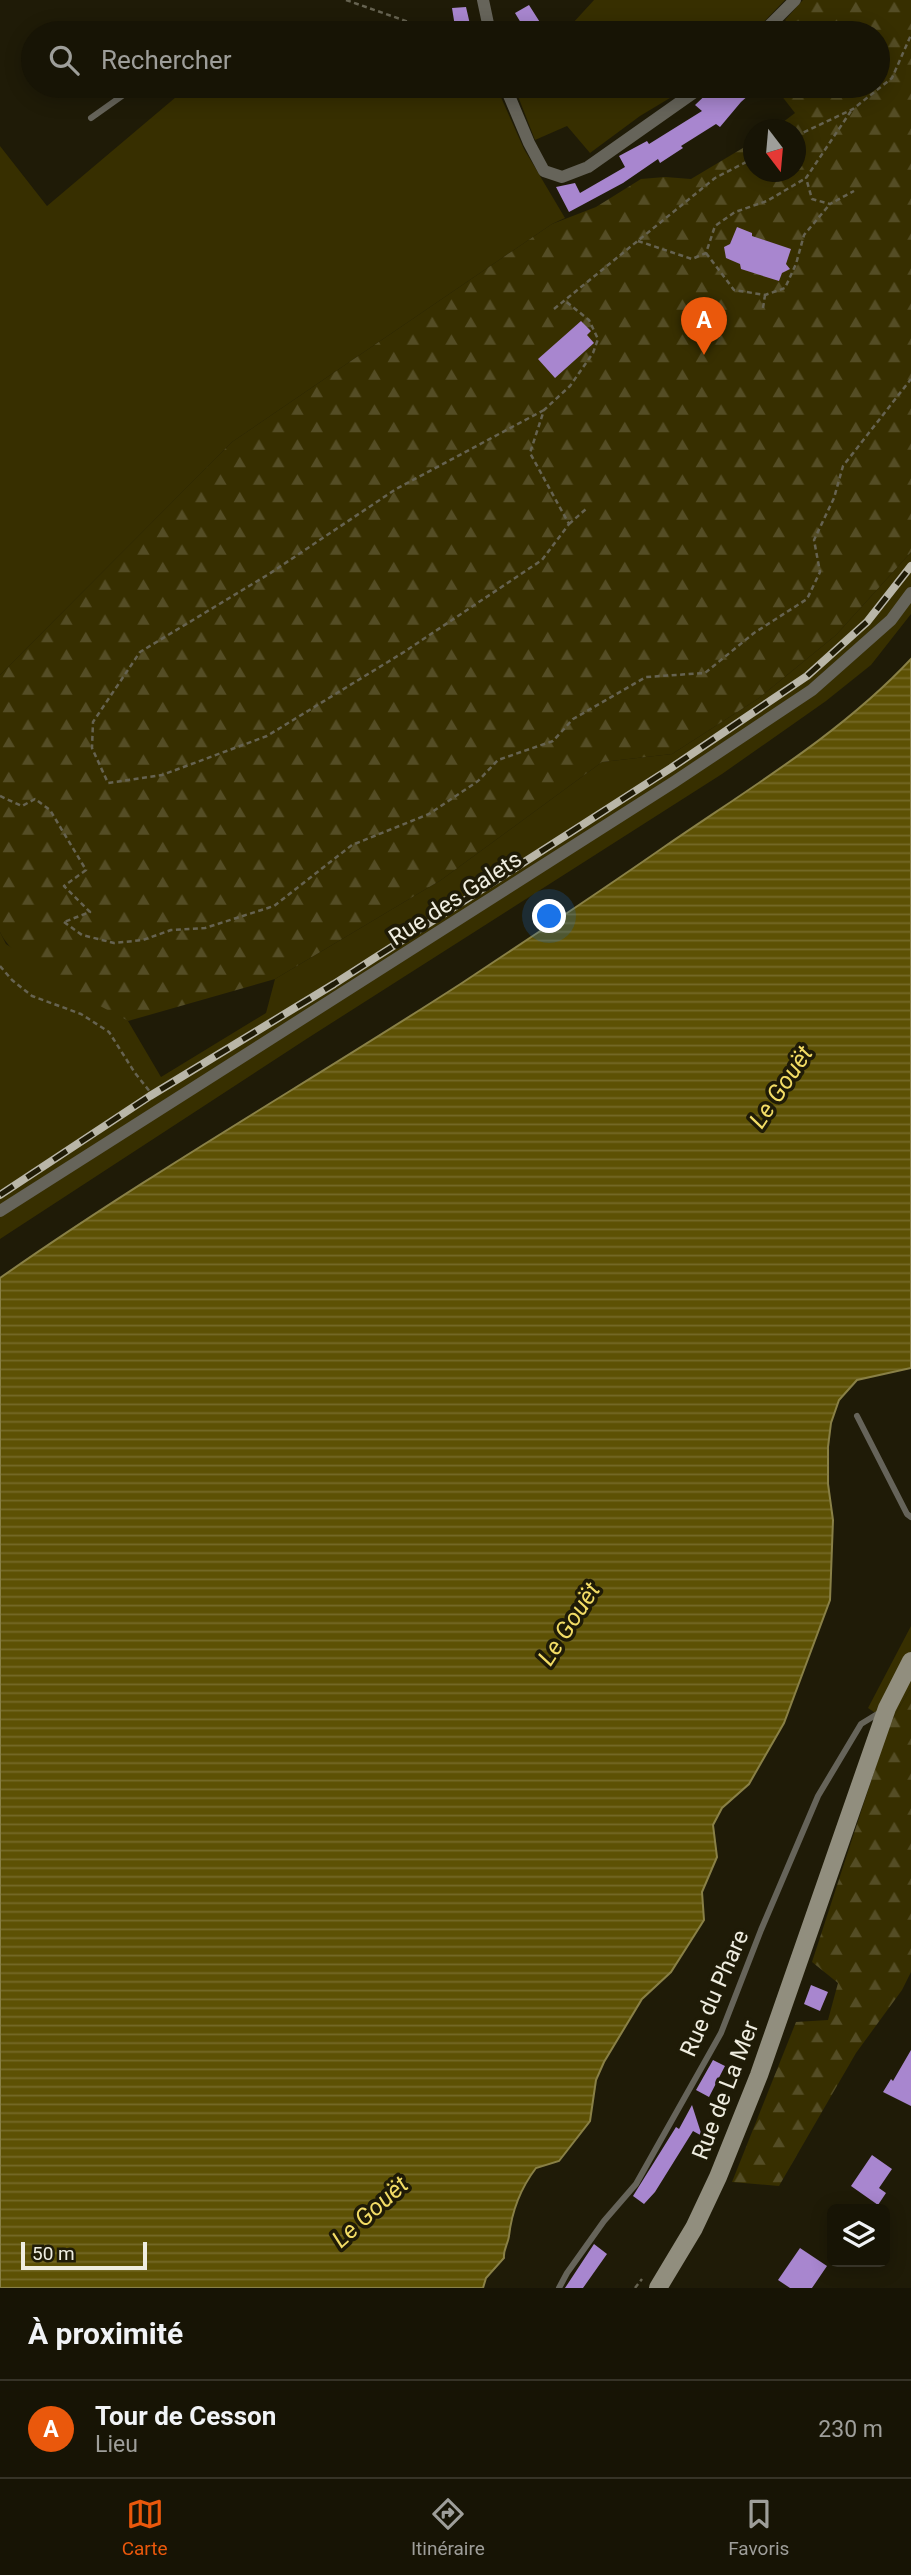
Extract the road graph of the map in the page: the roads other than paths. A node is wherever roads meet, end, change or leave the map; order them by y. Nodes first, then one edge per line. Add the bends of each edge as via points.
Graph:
1 (483, 0) edge
2 (795, 0) edge
3 (487, 21) edge
4 (774, 21) edge
5 (119, 98) edge
6 (510, 98) edge
7 (685, 98) edge
8 (91, 118) dead end
9 (911, 593) edge
10 (0, 1211) edge
11 (857, 1416) dead end
12 (911, 1517) edge
13 (911, 1661) edge
14 (887, 1708) junction
15 (559, 2288) edge
16 (658, 2288) edge

1 - 3 street
2 - 4 street
5 - 8 lane
6 - 7 street via 544,171 562,177 587,167
9 - 10 street, Rue des Galets via 891,620 812,690
11 - 12 lane
13 - 14 street, Rue de La Mer
14 - 15 lane, Rue du Phare via 862,1724 818,1796 721,2033 636,2184 604,2221
14 - 16 street, Rue de La Mer via 759,2075 694,2228

